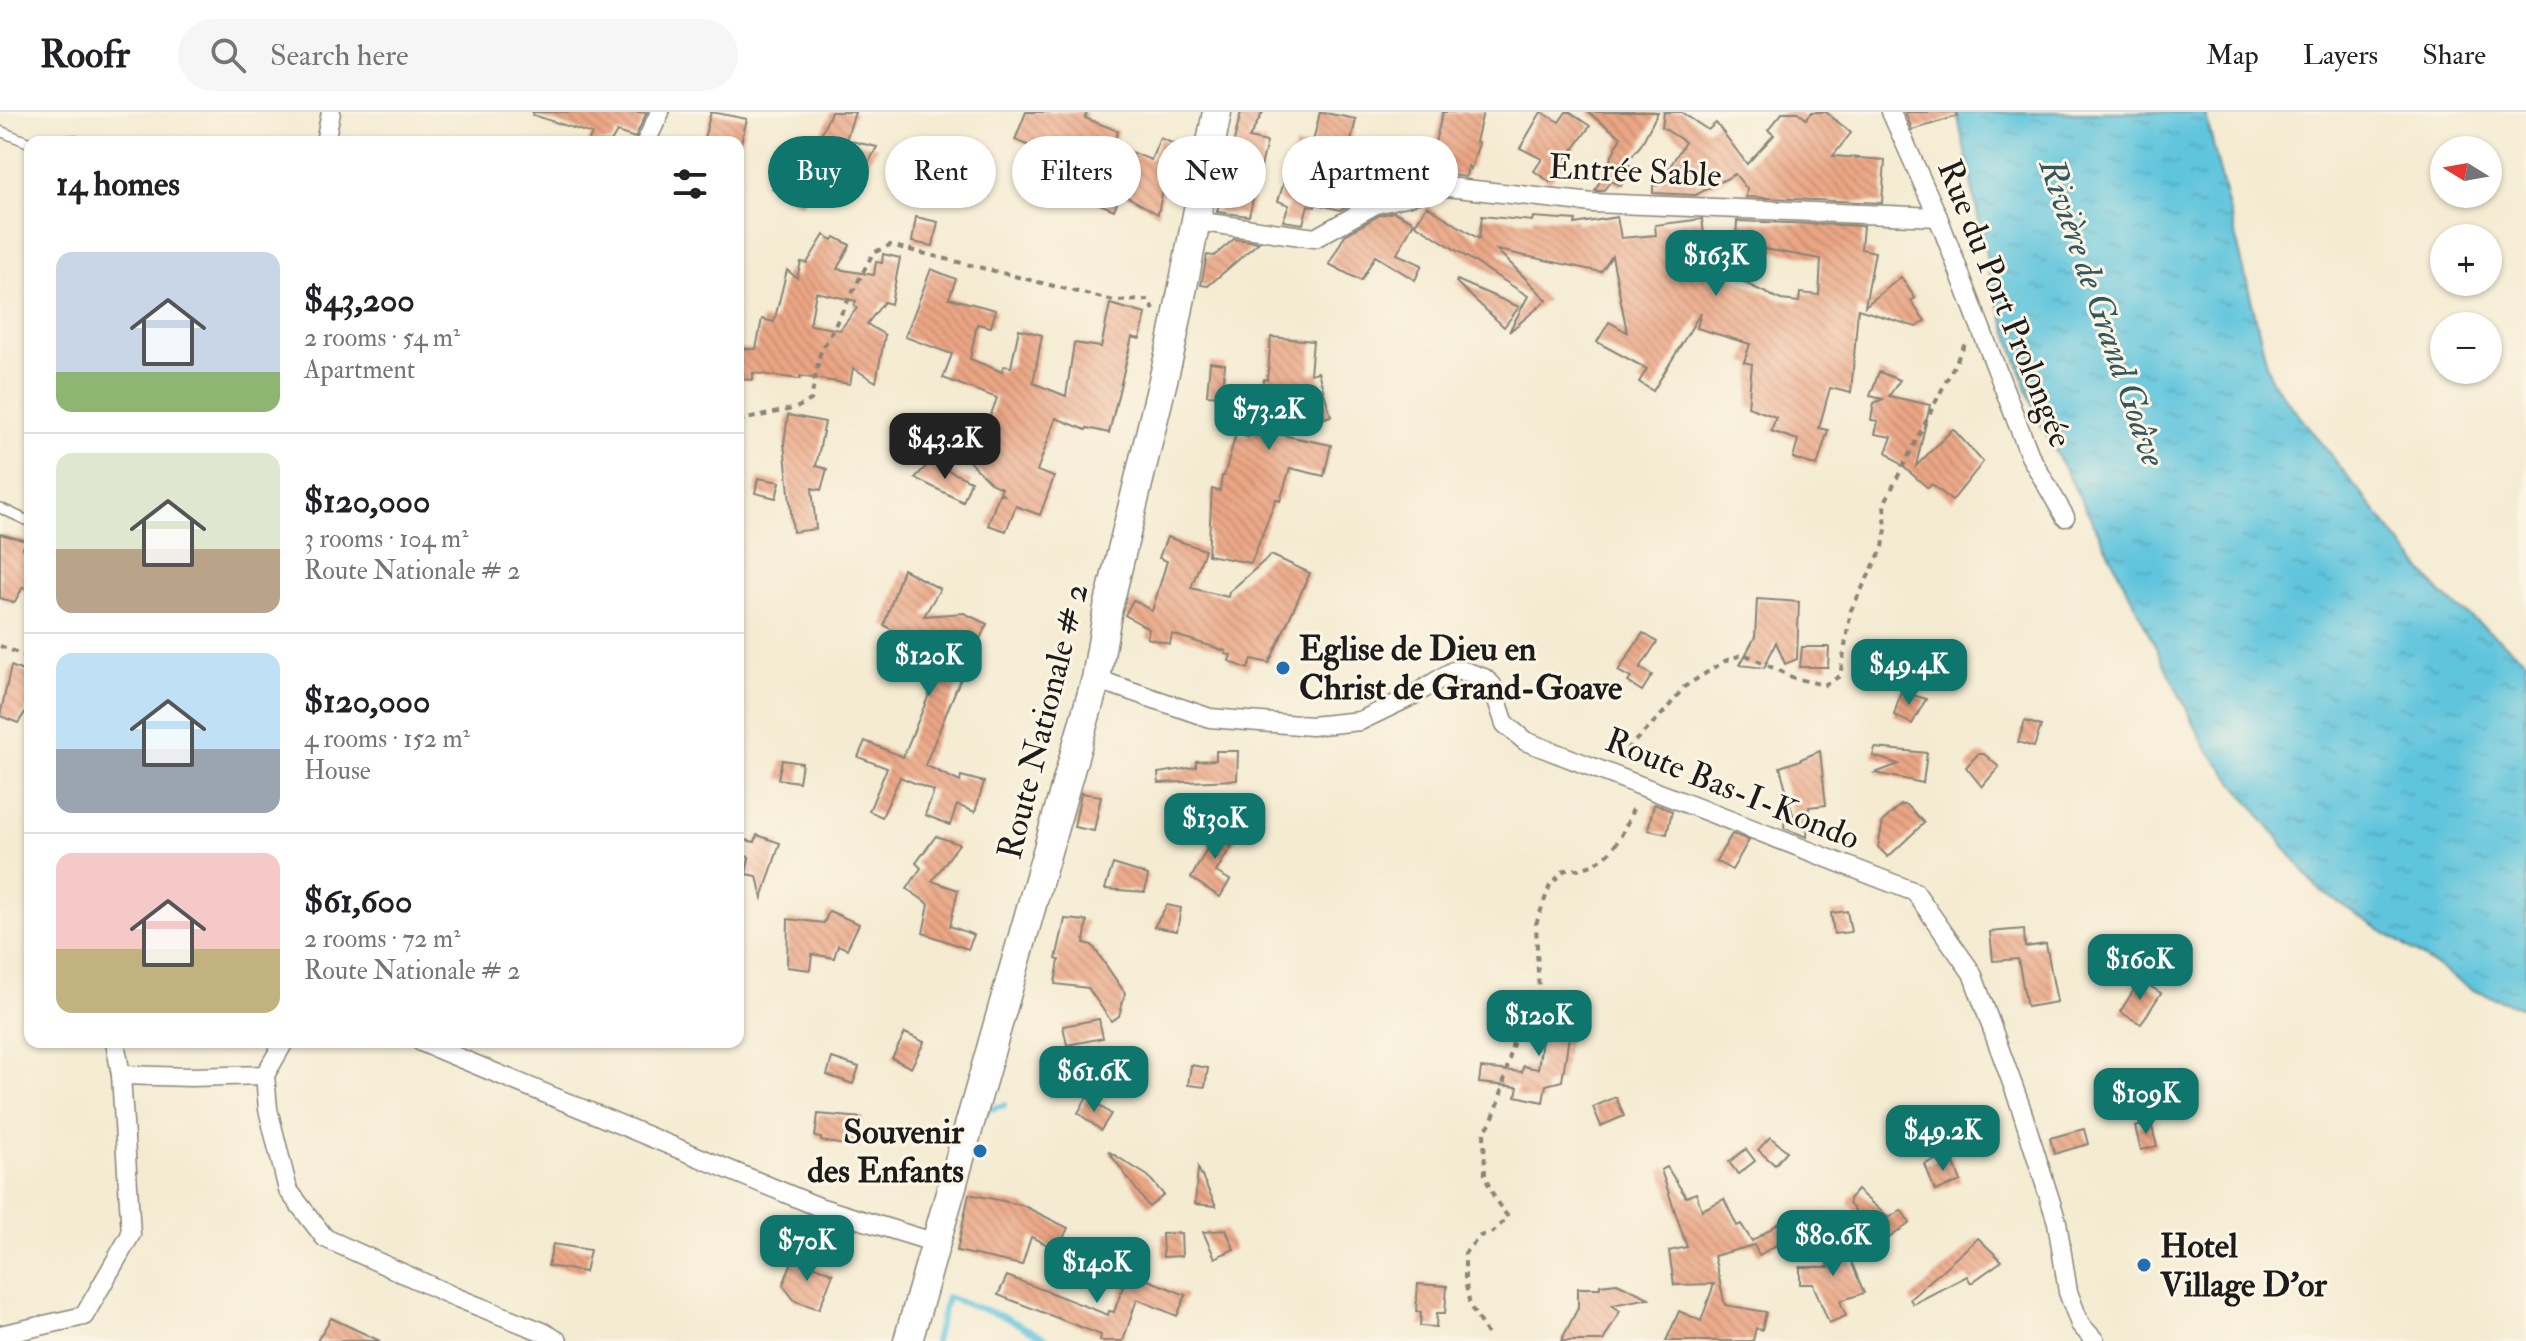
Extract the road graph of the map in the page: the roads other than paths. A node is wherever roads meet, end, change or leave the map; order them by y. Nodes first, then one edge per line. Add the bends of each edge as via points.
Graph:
1 (331, 112) edge
2 (660, 112) edge
3 (1217, 112) edge
4 (1891, 112) edge
5 (0, 131) edge
6 (326, 136) edge
7 (649, 136) edge
8 (24, 141) edge
9 (1938, 217) junction
10 (1196, 221) junction
11 (0, 508) edge
12 (2065, 517) dead end
13 (24, 519) edge
14 (1096, 679) junction
15 (116, 1048) edge
16 (281, 1048) edge
17 (435, 1048) edge
18 (121, 1075) junction
19 (265, 1075) junction
20 (936, 1243) junction
21 (0, 1335) edge
22 (558, 1341) edge
23 (908, 1341) edge
24 (2095, 1341) edge

1 - 6 street
2 - 7 street
3 - 10 main road, Route Nationale # 2
4 - 9 street, Rue du Port Prolongée
5 - 8 lane
9 - 10 street, Entrée Sable via 1593,203 1447,187 1376,204 1315,238
9 - 12 street, Rue du Port Prolongée via 2030,456
10 - 14 main road, Route Nationale # 2
11 - 13 lane
14 - 20 main road, Route Nationale # 2
14 - 24 street, Route Bas-I-Kondo via 1210,718 1311,726 1360,721 1453,671 1464,671 1492,685 1505,724 1525,741 1915,892 1972,973 2057,1222 2068,1292 2080,1324
15 - 18 street
16 - 19 street
17 - 20 street via 819,1207
18 - 19 street
18 - 21 street via 131,1234 84,1316
19 - 22 street via 288,1190 325,1238
20 - 23 main road, Route Nationale # 2

